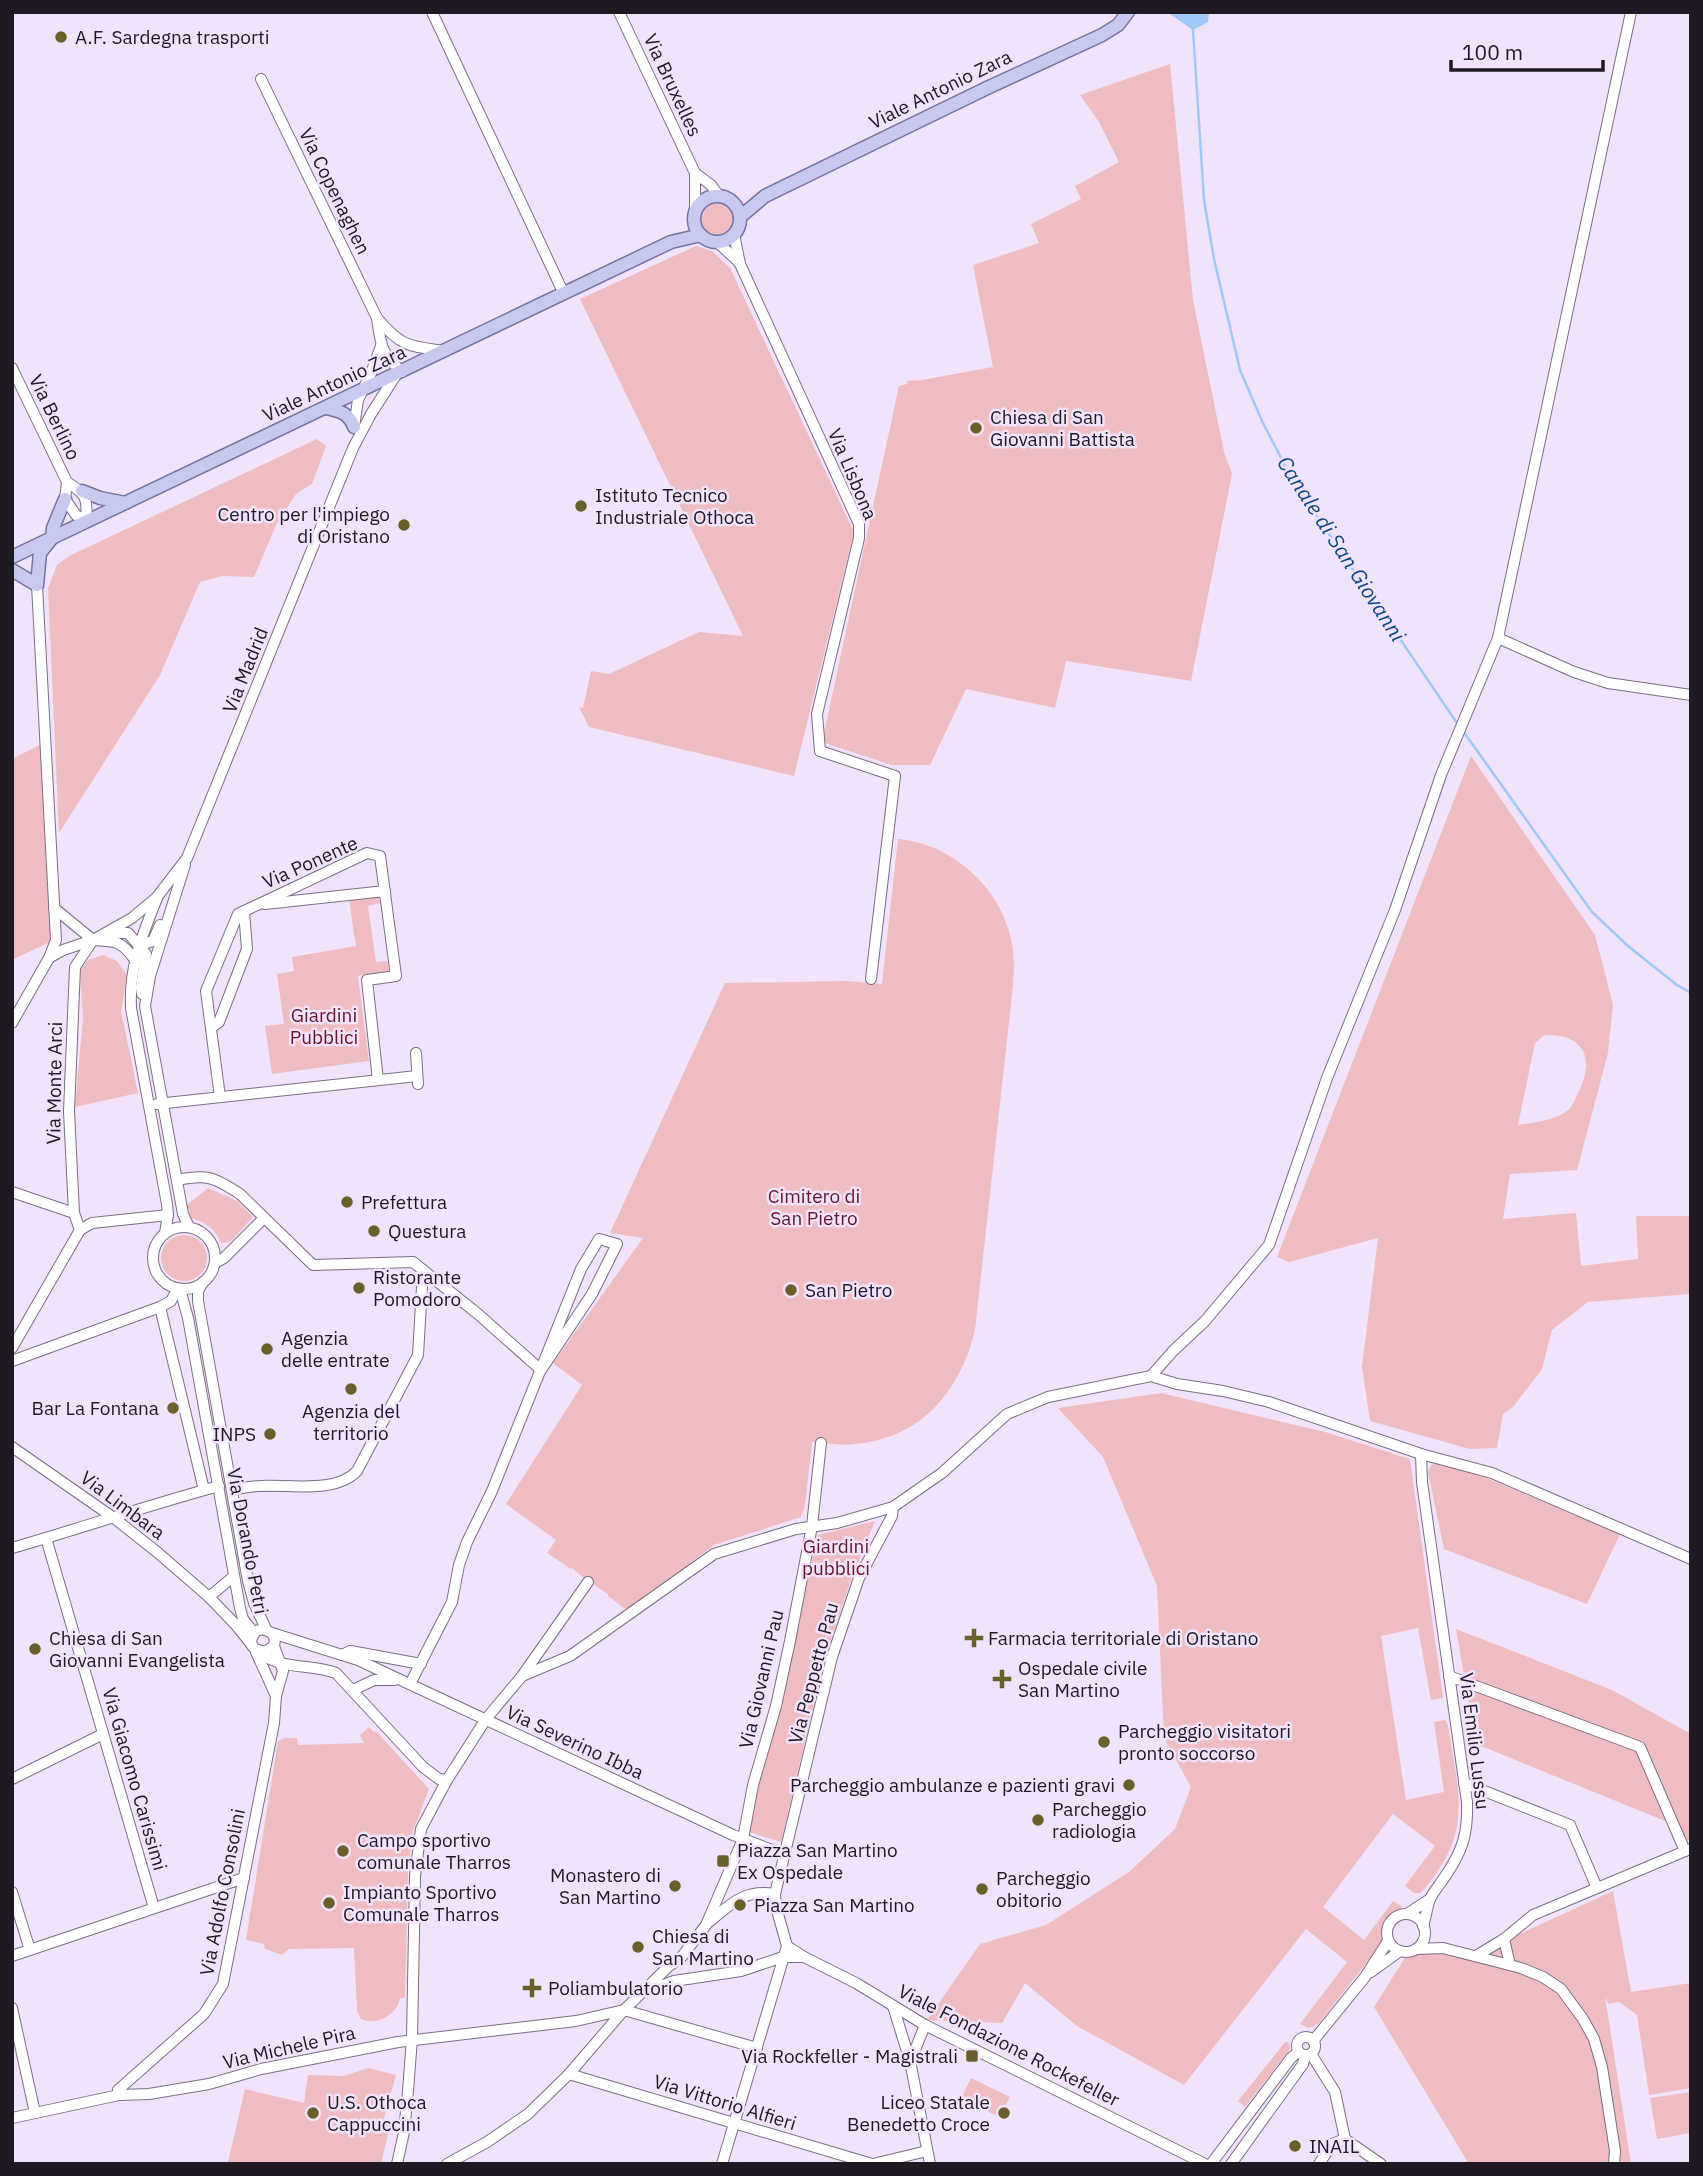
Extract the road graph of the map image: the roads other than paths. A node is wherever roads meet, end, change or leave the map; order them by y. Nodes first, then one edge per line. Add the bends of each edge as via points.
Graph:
1 (432, 12) edge
2 (619, 12) edge
3 (1128, 12) edge
4 (1631, 12) edge
5 (261, 79) dead end
6 (695, 173) junction
7 (719, 196) junction
8 (765, 196) junction
9 (733, 202) junction
10 (695, 216) junction
11 (740, 217) junction
12 (734, 234) junction
13 (701, 235) junction
14 (716, 241) junction
15 (671, 242) junction
16 (740, 264) junction
17 (564, 294) junction
18 (377, 318) junction
19 (381, 346) junction
20 (445, 351) junction
21 (12, 369) edge
22 (399, 373) junction
23 (362, 389) junction
24 (326, 408) junction
25 (354, 427) junction
26 (353, 448) junction
27 (67, 482) junction
28 (82, 491) junction
29 (65, 499) junction
30 (125, 503) junction
31 (86, 521) junction
32 (52, 538) junction
33 (12, 557) edge
34 (12, 570) edge
35 (37, 585) junction
36 (1497, 638) junction
37 (1691, 695) edge
38 (187, 858) junction
39 (384, 891) junction
40 (176, 893) junction
41 (157, 897) junction
42 (257, 905) junction
43 (54, 908) junction
44 (244, 911) junction
45 (93, 940) junction
46 (140, 945) junction
47 (49, 958) junction
48 (135, 960) junction
49 (871, 979) dead end
50 (145, 1006) junction
51 (12, 1023) edge
52 (212, 1027) junction
53 (416, 1053) dead end
54 (378, 1080) junction
55 (220, 1097) junction
56 (162, 1103) junction
57 (148, 1105) junction
58 (177, 1180) junction
59 (12, 1192) edge
60 (74, 1213) junction
61 (168, 1215) junction
62 (264, 1218) junction
63 (189, 1227) junction
64 (80, 1230) junction
65 (165, 1233) junction
66 (215, 1263) junction
67 (423, 1270) junction
68 (203, 1283) junction
69 (179, 1289) junction
70 (160, 1307) junction
71 (12, 1348) edge
72 (15, 1358) edge
73 (541, 1370) junction
74 (1151, 1376) junction
75 (821, 1443) dead end
76 (12, 1447) edge
77 (1421, 1454) junction
78 (219, 1486) junction
79 (204, 1490) junction
80 (232, 1490) junction
81 (893, 1507) junction
82 (114, 1518) junction
83 (811, 1526) junction
84 (46, 1538) junction
85 (12, 1548) edge
86 (1691, 1559) edge
87 (234, 1576) junction
88 (588, 1582) dead end
89 (209, 1597) junction
90 (235, 1624) junction
91 (269, 1631) junction
92 (253, 1634) junction
93 (274, 1646) junction
94 (255, 1649) junction
95 (342, 1655) junction
96 (281, 1664) junction
97 (421, 1664) junction
98 (522, 1676) junction
99 (1449, 1676) junction
100 (407, 1682) junction
101 (352, 1690) junction
102 (276, 1696) junction
103 (486, 1719) junction
104 (103, 1734) junction
105 (12, 1779) edge
106 (447, 1780) junction
107 (1464, 1783) junction
108 (738, 1837) junction
109 (1688, 1850) edge
110 (785, 1855) junction
111 (244, 1878) junction
112 (1597, 1888) junction
113 (12, 1892) edge
114 (775, 1894) junction
115 (1430, 1899) junction
116 (154, 1908) junction
117 (1406, 1914) junction
118 (706, 1925) junction
119 (1424, 1928) junction
120 (1504, 1939) junction
121 (1388, 1941) junction
122 (787, 1946) junction
123 (1443, 1948) junction
124 (1416, 1949) junction
125 (30, 1950) junction
126 (1400, 1951) junction
127 (12, 1956) edge
128 (1476, 1956) junction
129 (783, 1957) junction
130 (804, 1957) junction
131 (680, 1959) junction
132 (1510, 1965) junction
133 (1365, 1977) junction
134 (693, 1978) junction
135 (643, 1992) junction
136 (893, 2006) junction
137 (12, 2008) edge
138 (624, 2010) junction
139 (576, 2021) junction
140 (925, 2025) junction
141 (606, 2030) junction
142 (412, 2039) junction
143 (1313, 2041) junction
144 (757, 2048) junction
145 (1305, 2054) junction
146 (910, 2061) junction
147 (569, 2074) junction
148 (119, 2095) junction
149 (35, 2113) junction
150 (12, 2118) edge
151 (734, 2123) junction
152 (1346, 2139) junction
153 (927, 2151) junction
154 (1200, 2163) edge
155 (397, 2164) edge
156 (447, 2164) edge
157 (722, 2164) edge
158 (873, 2164) edge
159 (930, 2164) edge
160 (1211, 2164) edge
161 (1231, 2164) edge
162 (1318, 2164) edge
163 (1381, 2164) edge
164 (1617, 2164) edge

1 - 17 street
2 - 6 street, Via Bruxelles
3 - 8 main road, Viale Antonio Zara via 1102,35
4 - 36 street
5 - 18 street, Via Copenaghen
6 - 7 street, Via Bruxelles
6 - 10 street, Via Bruxelles
7 - 9 main road
7 - 10 main road via 705,199
8 - 9 main road, Viale Antonio Zara
8 - 11 main road, Viale Antonio Zara
9 - 11 main road
10 - 13 main road
10 - 15 main road, Viale Antonio Zara
11 - 12 main road
12 - 14 main road
12 - 16 street, Via Lisbona
13 - 14 main road
13 - 15 main road, Viale Antonio Zara
14 - 16 street, Via Lisbona
15 - 17 main road, Viale Antonio Zara
16 - 49 street, Via Lisbona via 859,524 817,714 820,751 895,776
17 - 20 main road, Viale Antonio Zara
18 - 19 street, Via Copenaghen
18 - 20 street, Via Copenaghen via 406,345
19 - 22 street
19 - 23 street
20 - 22 main road, Viale Antonio Zara
21 - 27 street, Via Berlino
22 - 23 main road, Viale Antonio Zara
22 - 26 street, Via Madrid
23 - 24 main road, Viale Antonio Zara
23 - 25 street, Via Madrid
24 - 25 main road via 346,413
24 - 30 main road, Viale Antonio Zara
25 - 26 street, Via Madrid
26 - 38 street, Via Madrid
27 - 28 street, Via Berlino
27 - 29 street, Via Berlino
28 - 30 main road
28 - 31 street
29 - 31 street
29 - 32 main road
30 - 31 main road, Viale Antonio Zara
31 - 32 main road, Viale Antonio Zara
32 - 33 main road, Viale Antonio Zara
32 - 35 main road via 40,554
34 - 35 main road
35 - 43 street
36 - 37 street via 1608,683
36 - 74 street via 1327,1078 1269,1245
38 - 40 street
38 - 41 street, Via Madrid
39 - 42 street
39 - 42 street, Via Ponente via 380,856 367,853
39 - 54 street, Via Ponente via 396,976 366,980
40 - 46 street via 153,941
40 - 50 street
41 - 45 street
41 - 46 street
42 - 44 street, Via Ponente
43 - 45 street
43 - 47 street via 56,940
44 - 52 street via 247,949 219,1022
44 - 52 street via 238,914 206,991
45 - 46 street via 114,932 128,933
45 - 47 street
45 - 48 street via 125,946
45 - 60 street, Via Monte Arci via 75,967 69,1111
46 - 48 street
46 - 50 street via 146,954 141,988
47 - 51 street
48 - 57 street via 131,1008
50 - 56 street
52 - 55 street
53 - 54 street via 418,1080
54 - 55 street
55 - 56 street
56 - 57 street
56 - 58 street
57 - 61 street
58 - 62 street via 215,1179 240,1194
58 - 63 street
59 - 60 street
60 - 64 street, Via Monte Arci
61 - 64 street via 92,1223
61 - 65 street
62 - 66 street
62 - 67 street via 313,1265 413,1262
63 - 65 street
63 - 66 street via 212,1244
64 - 71 street
65 - 69 street via 153,1250 155,1271
66 - 68 street
67 - 73 street
67 - 80 street via 418,1355 357,1471 348,1480 328,1485
68 - 69 street
68 - 80 street, Via Dorando Petri via 198,1301
69 - 70 street
69 - 78 street, Via Dorando Petri
70 - 72 street
70 - 79 street, Via Dorando Petri
73 - 73 street via 581,1269 599,1239 617,1244 592,1294
73 - 97 street via 467,1542 452,1602
74 - 77 street via 1269,1402
74 - 81 street via 1048,1397 1007,1414 942,1473
75 - 83 street, Via Giovanni Pau
76 - 82 street, Via Limbara
77 - 86 street via 1492,1473
77 - 99 street, Via Emilio Lussu
78 - 79 street
78 - 87 street, Via Dorando Petri
79 - 82 street
80 - 91 street, Via Dorando Petri via 248,1581
81 - 83 street
81 - 110 street, Via Peppetto Pau via 859,1578 832,1657
82 - 84 street
82 - 89 street, Via Limbara
83 - 98 street via 715,1554 570,1656
83 - 108 street, Via Giovanni Pau via 776,1706
84 - 85 street
84 - 104 street, Via Giacomo Carissimi
87 - 89 street
87 - 92 street, Via Dorando Petri via 243,1619
88 - 98 street
89 - 90 street, Via Limbara
90 - 92 street, Via Limbara
90 - 94 street, Via Limbara
91 - 92 street via 260,1629
91 - 93 street
91 - 95 street, Via Severino Ibba
92 - 94 street
93 - 94 street via 269,1651
93 - 96 street
94 - 96 street
94 - 102 street, Via Adolfo Consolini
95 - 97 street via 351,1651
95 - 100 street, Via Severino Ibba
96 - 101 street via 337,1673
96 - 102 street, Via Adolfo Consolini
97 - 100 street
98 - 103 street
99 - 107 street, Via Emilio Lussu
99 - 109 street via 1640,1747
100 - 101 street, Via Severino Ibba via 374,1680
100 - 103 street, Via Severino Ibba
101 - 106 street via 423,1767
102 - 111 street, Via Adolfo Consolini
103 - 106 street
103 - 108 street, Via Severino Ibba
104 - 105 street
104 - 116 street, Via Giacomo Carissimi
106 - 142 street via 421,1829 418,1850
107 - 112 street via 1570,1825
107 - 115 street, Via Emilio Lussu via 1466,1836
108 - 110 street
108 - 118 street
109 - 112 street
110 - 114 street
111 - 116 street
111 - 148 street, Via Adolfo Consolini via 228,1964 214,2001 189,2029 118,2090
112 - 120 street via 1532,1915
113 - 125 street
114 - 118 street via 747,1894
114 - 122 street
115 - 117 street, Via Emilio Lussu
115 - 119 street, Via Emilio Lussu
116 - 125 street
117 - 119 street via 1417,1917
117 - 121 street via 1389,1925
118 - 131 street
119 - 123 street
119 - 124 street via 1423,1941
120 - 128 street
120 - 132 street
121 - 126 street
121 - 133 street
122 - 129 street
122 - 130 street, Viale Fondazione Rockefeller
123 - 124 street
123 - 128 street
124 - 126 street
125 - 127 street
126 - 133 street
128 - 132 street
129 - 130 street, Viale Fondazione Rockefeller
129 - 134 street via 741,1971
129 - 144 street
130 - 136 street, Viale Fondazione Rockefeller
131 - 134 street via 680,1973
131 - 135 street
132 - 164 street via 1561,1989 1594,2039
133 - 143 street
134 - 135 street
135 - 138 street
136 - 140 street, Viale Fondazione Rockefeller
136 - 146 street
137 - 149 street
138 - 139 street, Via Michele Pira
138 - 141 street
138 - 144 street
139 - 141 street, Via Michele Pira via 597,2022
139 - 142 street, Via Michele Pira
140 - 146 street
140 - 154 street, Viale Fondazione Rockefeller
141 - 147 street
142 - 148 street, Via Michele Pira via 261,2068 209,2084
142 - 155 street
143 - 145 street via 1315,2047
143 - 145 street via 1308,2038 1297,2044
144 - 151 street
145 - 152 street via 1335,2092
145 - 160 street via 1291,2058
145 - 161 street via 1303,2064
146 - 153 street
147 - 151 street, Via Vittorio Alfieri
147 - 156 street via 528,2114
148 - 149 street, Via Michele Pira
149 - 150 street, Via Michele Pira
151 - 157 street
151 - 158 street, Via Vittorio Alfieri
152 - 162 street via 1332,2144
152 - 163 street
153 - 158 street, Via Vittorio Alfieri
153 - 159 street

